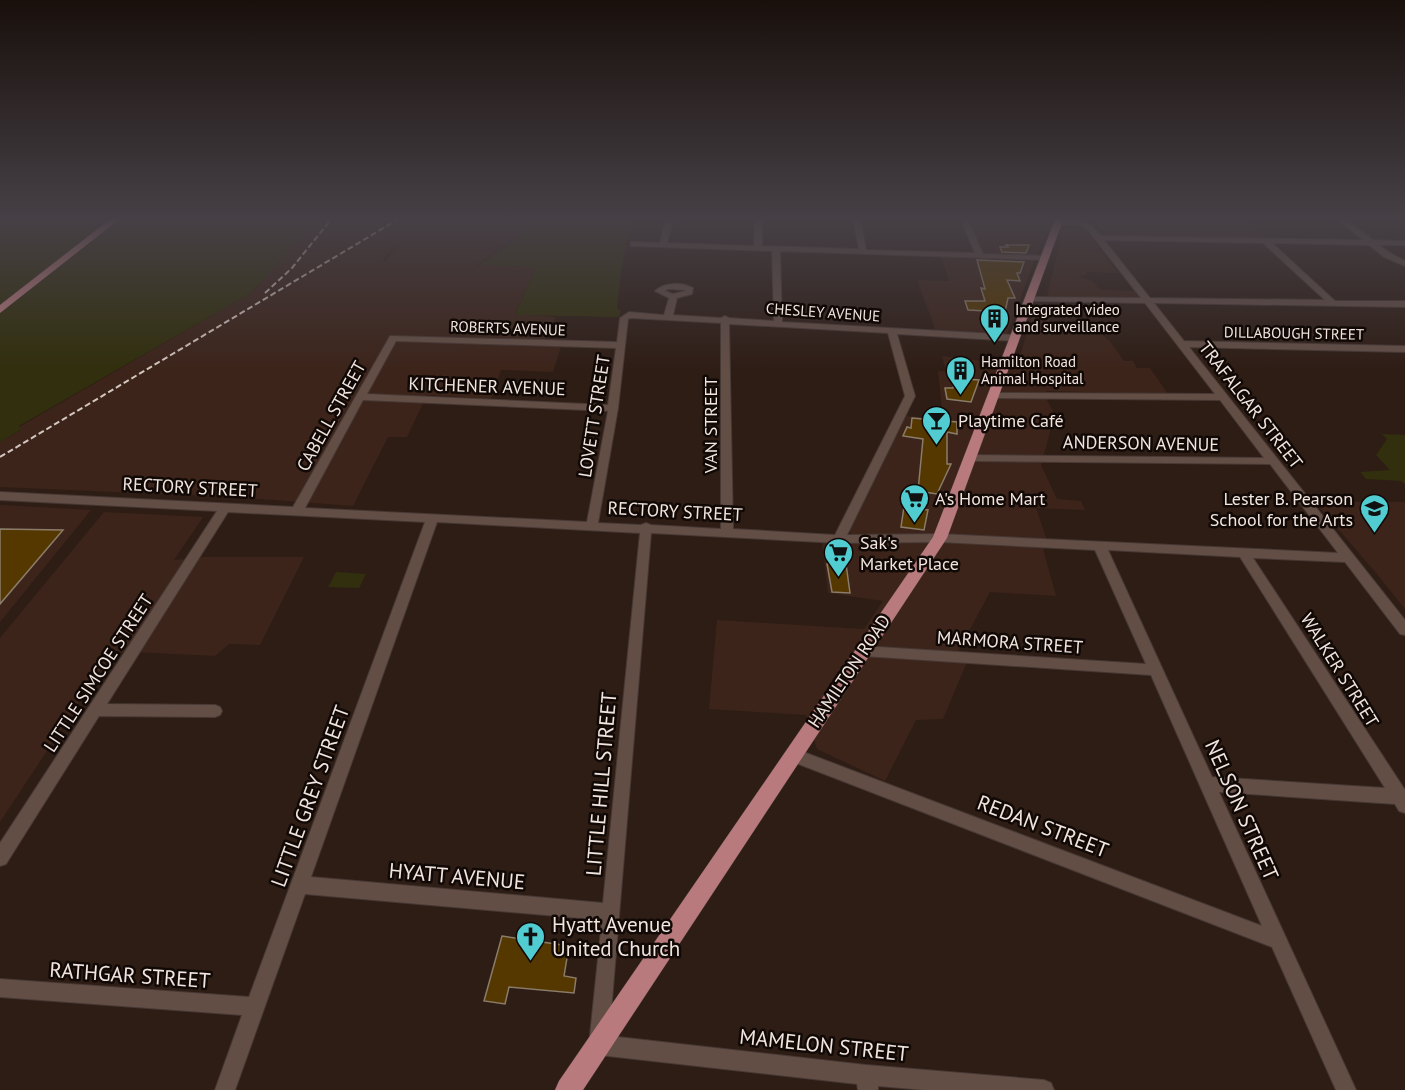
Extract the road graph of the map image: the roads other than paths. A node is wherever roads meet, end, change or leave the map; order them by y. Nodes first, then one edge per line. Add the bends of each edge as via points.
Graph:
1 (53, 268) edge
2 (777, 268) edge
3 (1041, 268) edge
4 (1122, 268) edge
5 (1294, 268) edge
6 (673, 297) dead end
7 (1029, 299) junction
8 (1147, 300) junction
9 (1333, 303) junction
10 (1405, 304) edge
11 (0, 310) edge
12 (628, 315) joint
13 (668, 316) junction
14 (725, 319) junction
15 (778, 322) junction
16 (892, 330) junction
17 (393, 338) joint
18 (1016, 338) junction
19 (1182, 344) junction
20 (622, 345) junction
21 (1405, 349) edge
22 (995, 396) junction
23 (1222, 396) junction
24 (360, 397) junction
25 (613, 408) junction
26 (971, 458) junction
27 (1274, 461) junction
28 (0, 496) edge
29 (225, 507) junction
30 (297, 511) junction
31 (433, 517) junction
32 (592, 524) junction
33 (646, 527) junction
34 (727, 531) junction
35 (940, 538) junction
36 (839, 539) junction
37 (1100, 547) junction
38 (1244, 553) junction
39 (1348, 558) junction
40 (1405, 630) edge
41 (863, 651) junction
42 (1154, 670) junction
43 (96, 710) junction
44 (215, 711) dead end
45 (793, 755) junction
46 (1208, 784) junction
47 (1403, 800) edge
48 (0, 858) edge
49 (300, 885) junction
50 (610, 912) junction
51 (1277, 940) junction
52 (0, 988) edge
53 (256, 1007) junction
54 (599, 1045) junction
55 (867, 1082) edge
56 (225, 1090) edge
57 (568, 1090) edge
58 (1044, 1090) edge
59 (1346, 1090) edge

1 - 11 main road
2 - 15 street
3 - 7 main road, HAMILTON ROAD
4 - 8 street, TRAFALGAR STREET
5 - 9 street
6 - 13 street
7 - 8 street
7 - 18 main road, HAMILTON ROAD
8 - 9 street
8 - 19 street, TRAFALGAR STREET
9 - 10 street
12 - 13 street, CHESLEY AVENUE
12 - 20 street, LOVETT STREET via 624,318
13 - 14 street, CHESLEY AVENUE
14 - 15 street, CHESLEY AVENUE
14 - 34 street, VAN STREET
15 - 16 street, CHESLEY AVENUE
16 - 18 street, CHESLEY AVENUE
16 - 36 street via 910,396
17 - 20 street, ROBERTS AVENUE
17 - 24 street, CABELL STREET
18 - 22 main road, HAMILTON ROAD
19 - 21 street, DILLABOUGH STREET
19 - 23 street, TRAFALGAR STREET
20 - 25 street, LOVETT STREET
22 - 23 street
22 - 26 main road, HAMILTON ROAD
23 - 27 street, TRAFALGAR STREET
24 - 25 street, KITCHENER AVENUE
24 - 30 street, CABELL STREET
25 - 32 street, LOVETT STREET
26 - 27 street, ANDERSON AVENUE
26 - 35 main road, HAMILTON ROAD
27 - 39 street, TRAFALGAR STREET
28 - 29 street, RECTORY STREET
29 - 30 street, RECTORY STREET
29 - 43 street, LITTLE SIMCOE STREET
30 - 31 street, RECTORY STREET
31 - 32 street, RECTORY STREET
31 - 49 street, LITTLE GREY STREET
32 - 33 street, RECTORY STREET
33 - 34 street, RECTORY STREET
33 - 50 street, LITTLE HILL STREET
34 - 36 street, RECTORY STREET
35 - 36 street, RECTORY STREET
35 - 37 street, RECTORY STREET
35 - 41 main road, HAMILTON ROAD
37 - 38 street, RECTORY STREET
37 - 42 street, NELSON STREET
38 - 39 street, RECTORY STREET
38 - 47 street, WALKER STREET
39 - 40 street, TRAFALGAR STREET
41 - 42 street, MARMORA STREET
41 - 45 main road, HAMILTON ROAD
42 - 46 street, NELSON STREET
43 - 44 street
43 - 48 street, LITTLE SIMCOE STREET
45 - 51 street, REDAN STREET
45 - 54 main road, HAMILTON ROAD
46 - 47 street
46 - 51 street, NELSON STREET
49 - 50 street, HYATT AVENUE
49 - 53 street, LITTLE GREY STREET
50 - 54 street, LITTLE HILL STREET
51 - 59 street, NELSON STREET
52 - 53 street, RATHGAR STREET
53 - 56 street, LITTLE GREY STREET
54 - 55 street, MAMELON STREET
54 - 57 main road, HAMILTON ROAD
55 - 58 street, MAMELON STREET

